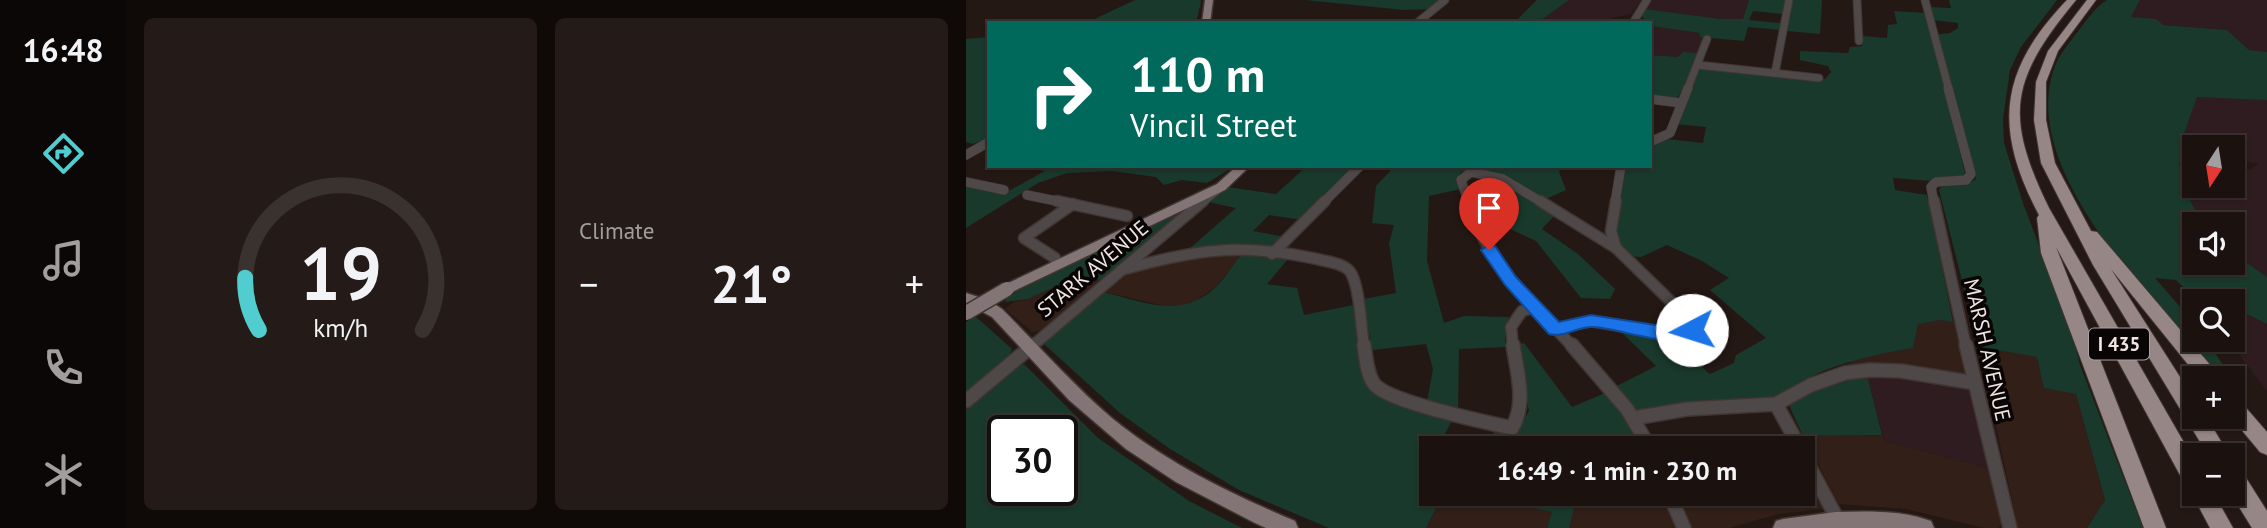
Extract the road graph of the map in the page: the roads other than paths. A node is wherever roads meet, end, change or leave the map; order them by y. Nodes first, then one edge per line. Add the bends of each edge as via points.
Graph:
1 (1209, 0) edge
2 (1445, 0) edge
3 (1647, 0) edge
4 (1789, 0) edge
5 (1857, 0) edge
6 (1925, 0) edge
7 (2094, 1) edge
8 (2067, 2) edge
9 (1206, 21) edge
10 (1419, 21) edge
11 (1633, 21) dead end
12 (1707, 39) dead end
13 (1859, 41) dead end
14 (1698, 65) junction
15 (1775, 73) junction
16 (1819, 78) dead end
17 (1652, 99) edge
18 (1681, 103) junction
19 (1652, 141) edge
20 (987, 143) edge
21 (966, 155) edge
22 (1242, 168) edge
23 (1358, 168) edge
24 (1621, 168) edge
25 (966, 182) edge
26 (1221, 187) junction
27 (1004, 190) dead end
28 (1027, 195) dead end
29 (1073, 204) junction
30 (2068, 206) junction
31 (2043, 209) junction
32 (1127, 216) dead end
33 (1616, 248) junction
34 (1272, 254) junction
35 (1056, 265) junction
36 (1121, 270) junction
37 (966, 298) edge
38 (1536, 307) junction
39 (966, 313) edge
40 (1555, 329) junction
41 (1029, 346) junction
42 (2200, 366) edge
43 (1975, 383) junction
44 (966, 401) edge
45 (1776, 404) junction
46 (1634, 418) junction
47 (2245, 420) edge
48 (1644, 436) edge
49 (1793, 436) edge
50 (2211, 443) edge
51 (2267, 446) edge
52 (2182, 458) edge
53 (1815, 477) edge
54 (2245, 496) edge
55 (1675, 506) edge
56 (2210, 506) edge
57 (1839, 522) junction
58 (1288, 528) edge
59 (1684, 528) edge
60 (1783, 528) edge
61 (1924, 528) edge
62 (2010, 528) edge
63 (2155, 528) edge
64 (2222, 528) edge
65 (2265, 528) edge

1 - 9 main road
2 - 10 street
3 - 11 street
4 - 15 street
5 - 13 street
6 - 43 street, MARSH AVENUE via 1970,179 1935,182 1931,187
7 - 30 highway, I 435 via 2053,51 2041,82 2040,120 2048,163
8 - 31 highway, I 435 via 2027,58 2016,95 2014,119 2020,157
12 - 14 street
14 - 15 street
14 - 18 street
15 - 16 street
17 - 18 street
18 - 19 street via 1670,133
20 - 21 street
22 - 26 main road, STARK AVENUE
23 - 34 street
24 - 33 street via 1611,232
25 - 27 street
26 - 35 main road
26 - 36 street, STARK AVENUE
28 - 29 street
29 - 32 street
29 - 35 street via 1024,238
30 - 42 highway
30 - 50 highway, I 435
31 - 52 highway, I 435
31 - 63 highway via 2049,253
33 - 38 street via 1503,178 1464,174 1461,180 1475,224 1511,281
33 - 40 street via 1693,323 1692,330 1675,335 1591,321
34 - 36 street via 1209,250
34 - 38 street via 1341,265 1350,271 1368,370 1377,386 1460,417 1512,428 1521,401 1511,327 1522,311
35 - 39 main road, bridge
36 - 41 street, STARK AVENUE
37 - 41 main road via 997,313
38 - 40 street
40 - 46 street
41 - 44 street, STARK AVENUE
41 - 58 main road via 1087,406 1148,453 1241,509
43 - 45 street via 1870,370 1845,373
43 - 62 street, MARSH AVENUE
45 - 46 street via 1687,409
45 - 49 street
46 - 48 street
47 - 51 highway
53 - 57 street
54 - 65 highway
55 - 59 street
56 - 64 highway
57 - 60 main road
57 - 61 main road

